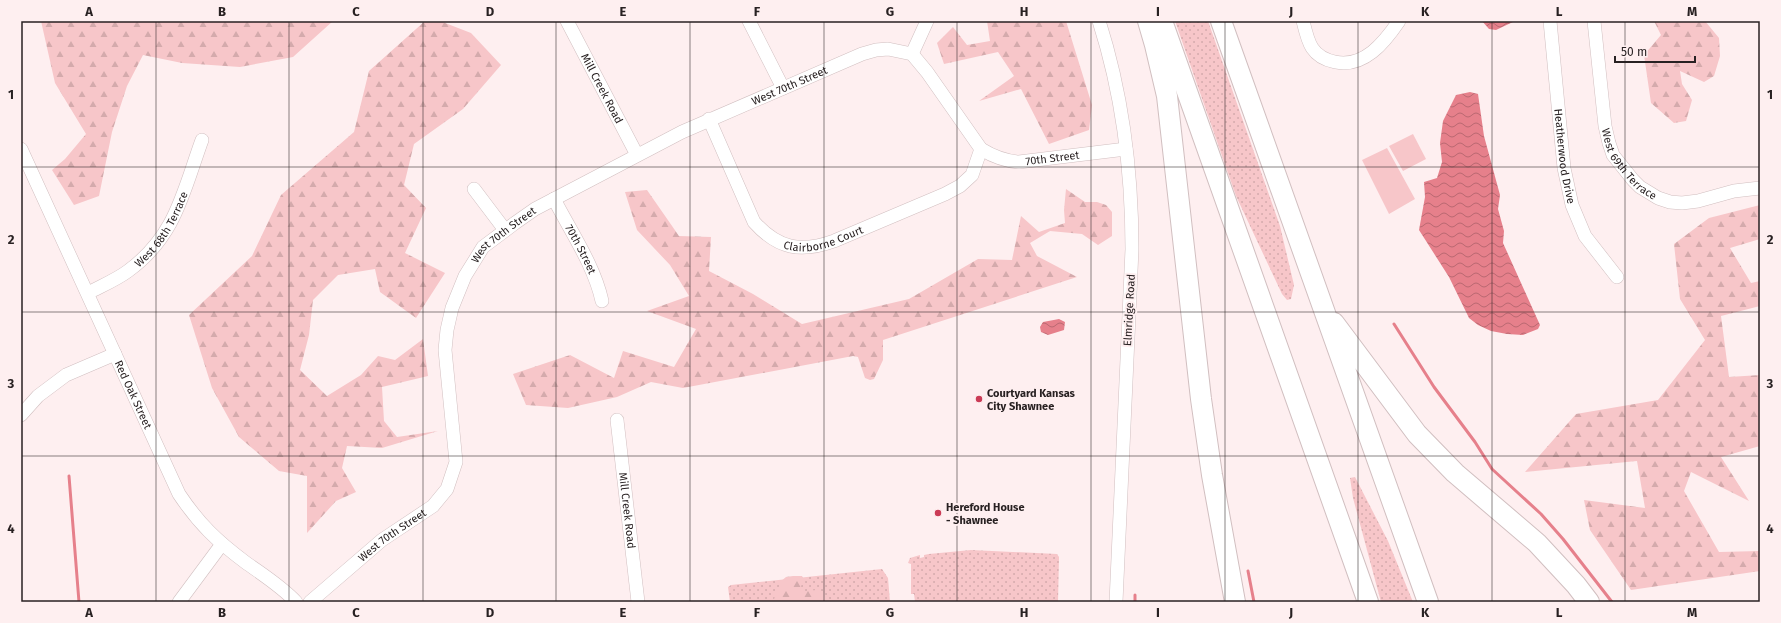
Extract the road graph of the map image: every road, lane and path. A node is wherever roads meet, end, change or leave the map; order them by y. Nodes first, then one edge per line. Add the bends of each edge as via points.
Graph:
1 (567, 21) edge
2 (749, 21) edge
3 (927, 21) edge
4 (1099, 21) edge
5 (1148, 21) edge
6 (1162, 21) edge
7 (1221, 21) edge
8 (1303, 21) edge
9 (1399, 21) edge
10 (1550, 21) edge
11 (1594, 21) edge
12 (912, 54) junction
13 (783, 88) junction
14 (709, 119) junction
15 (202, 140) dead end
16 (21, 149) edge
17 (1126, 149) junction
18 (981, 150) junction
19 (637, 155) junction
20 (1760, 188) edge
21 (474, 189) dead end
22 (554, 199) junction
23 (505, 230) junction
24 (1617, 278) dead end
25 (88, 293) junction
26 (602, 301) dead end
27 (1323, 308) junction
28 (115, 354) junction
29 (21, 415) edge
30 (617, 420) dead end
31 (222, 544) junction
32 (179, 602) edge
33 (296, 602) edge
34 (310, 602) edge
35 (638, 602) edge
36 (1116, 602) edge
37 (1235, 602) edge
38 (1368, 602) edge
39 (1428, 602) edge
40 (1589, 602) edge

1 - 19 street, Mill Creek Road
2 - 13 street
3 - 12 street
4 - 17 street, Elmridge Road via 1122,110
5 - 37 highway via 1167,96 1201,399
6 - 38 highway
7 - 27 highway
8 - 9 street via 1314,51 1328,60 1342,63 1362,59
10 - 24 street, Heatherwood Drive via 1563,160 1572,205 1585,236
11 - 20 street, West 69th Terrace via 1608,143 1613,155 1633,180 1658,198 1682,203
12 - 13 street, West 70th Street via 888,49 876,50
12 - 18 street
13 - 14 street, West 70th Street
14 - 18 street, Clairborne Court via 754,222 765,234 791,247 821,246 945,194 960,186 972,175
14 - 19 street, West 70th Street
15 - 25 street, West 68th Terrace via 181,203 157,244 127,272
16 - 25 street, Red Oak Street
17 - 18 street, 70th Street via 1019,162 994,157
17 - 36 street, Elmridge Road via 1132,201 1132,249
19 - 22 street, West 70th Street
21 - 23 street
22 - 23 street, West 70th Street
22 - 26 street, 70th Street via 599,288
23 - 34 street, West 70th Street via 483,247 473,262 456,295 447,330 446,350 456,462 448,489 433,506 376,544
25 - 28 street, Red Oak Street
27 - 39 highway
27 - 40 highway via 1418,434 1455,473 1537,543
28 - 29 street via 66,375 38,396
28 - 31 street, Red Oak Street via 180,494 207,531
30 - 35 street, Mill Creek Road
31 - 32 street
31 - 33 street, Red Oak Street

